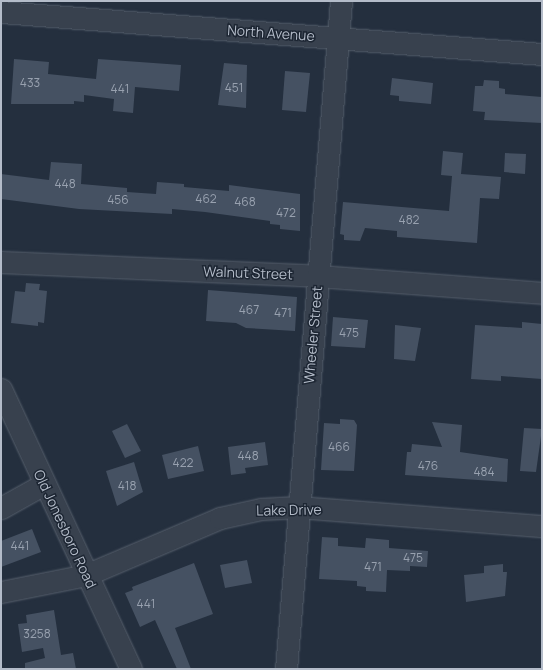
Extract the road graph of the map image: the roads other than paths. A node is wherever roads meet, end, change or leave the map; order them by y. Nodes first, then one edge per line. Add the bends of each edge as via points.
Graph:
1 (341, 1) edge
2 (70, 9) edge
3 (1, 12) edge
4 (338, 38) junction
5 (542, 54) edge
6 (1, 262) edge
7 (318, 276) junction
8 (542, 293) edge
9 (1, 389) edge
10 (44, 484) junction
11 (299, 507) junction
12 (1, 508) edge
13 (542, 526) edge
14 (86, 575) junction
15 (1, 592) edge
16 (131, 669) edge
17 (286, 669) edge

1 - 4 street, Wheeler Street
2 - 3 street, North Avenue
2 - 4 street, North Avenue
4 - 5 street, North Avenue
4 - 7 street, Wheeler Street
6 - 7 street, Walnut Street
7 - 8 street, Walnut Street
7 - 11 street, Wheeler Street
9 - 10 street, Old Jonesboro Road
10 - 12 street
10 - 14 street, Old Jonesboro Road
11 - 13 street, Lake Drive
11 - 14 street, Lake Drive via 261,509 220,518
11 - 17 street, Wheeler Street
14 - 15 street, Lake Drive
14 - 16 street, Old Jonesboro Road

